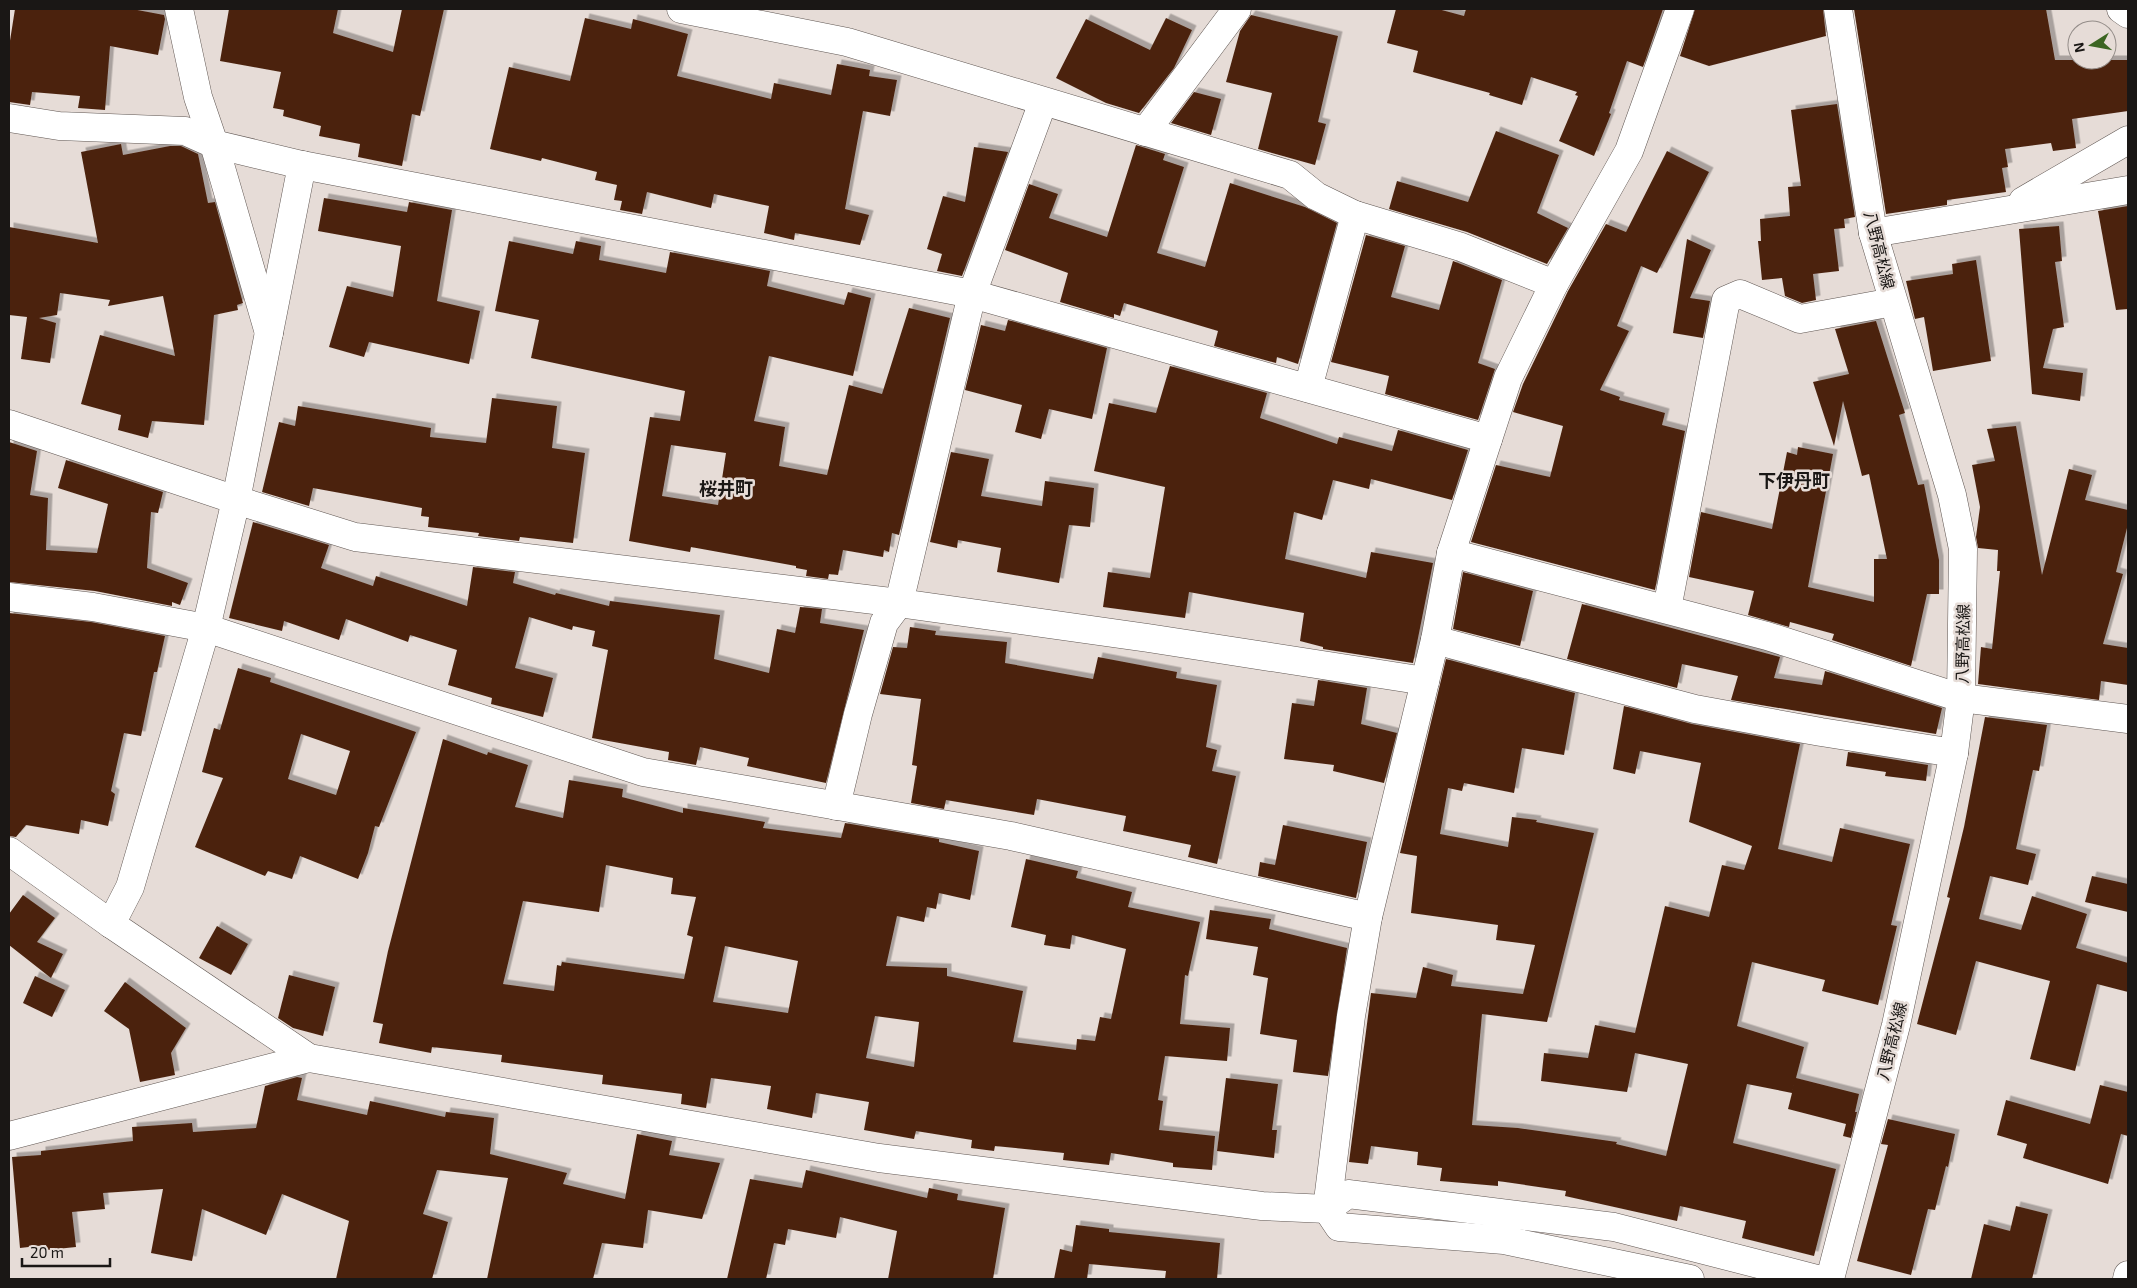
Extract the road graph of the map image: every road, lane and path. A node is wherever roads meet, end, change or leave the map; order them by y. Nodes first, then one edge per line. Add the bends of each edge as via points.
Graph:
1 (179, 9) edge
2 (681, 9) edge
3 (1237, 9) edge
4 (1680, 9) edge
5 (1838, 9) edge
6 (2121, 9) edge
7 (2128, 14) edge
8 (1043, 102) junction
9 (9, 118) edge
10 (1145, 132) junction
11 (2128, 140) edge
12 (214, 144) junction
13 (302, 165) junction
14 (2128, 190) edge
15 (2007, 210) junction
16 (1355, 215) junction
17 (1873, 233) junction
18 (1554, 284) junction
19 (972, 294) junction
20 (1893, 302) junction
21 (269, 333) junction
22 (1308, 388) junction
23 (9, 424) edge
24 (1488, 439) junction
25 (236, 500) junction
26 (1452, 553) junction
27 (9, 597) edge
28 (899, 603) junction
29 (1667, 610) junction
30 (206, 628) junction
31 (1435, 640) junction
32 (1425, 681) junction
33 (1961, 698) junction
34 (2128, 719) edge
35 (1954, 753) junction
36 (836, 806) junction
37 (9, 851) edge
38 (1368, 917) junction
39 (111, 924) junction
40 (309, 1058) junction
41 (9, 1136) edge
42 (1327, 1209) junction
43 (2128, 1275) edge
44 (1789, 1276) edge
45 (1690, 1279) edge
46 (1818, 1279) edge
47 (1830, 1279) edge
48 (2127, 1279) edge

1 - 12 street via 198,97
2 - 8 street via 848,42
3 - 10 street
4 - 18 street via 1629,151
5 - 17 street, 八野高松線
6 - 7 street
8 - 10 street
8 - 19 street
9 - 12 street via 59,126 185,131
10 - 16 street via 1290,175 1316,196
11 - 15 street
12 - 13 street
12 - 21 street
13 - 19 street
13 - 21 street
14 - 15 street
15 - 17 street
16 - 18 street via 1461,247
16 - 22 street
17 - 20 street, 八野高松線
18 - 24 street via 1508,378
19 - 22 street
19 - 28 street
20 - 29 street via 1800,319 1740,294 1726,300
20 - 33 street, 八野高松線 via 1952,495 1963,549
21 - 25 street
22 - 24 street
23 - 25 street
24 - 26 street
25 - 28 street via 355,537
25 - 30 street
26 - 29 street
26 - 31 street
27 - 30 street via 94,607
28 - 32 street
28 - 36 street via 884,623
29 - 33 street via 1767,636
30 - 36 street via 643,772
30 - 39 street via 130,887
31 - 32 street
31 - 35 street via 1694,709
32 - 38 street
33 - 34 street
33 - 35 street, 八野高松線
35 - 47 street, 八野高松線 via 1896,1025
36 - 38 street via 1011,836
37 - 39 street
38 - 42 street via 1351,1016
39 - 40 street
40 - 41 street
40 - 42 street via 879,1158 1262,1206
42 - 44 street via 1348,1194 1614,1227
42 - 45 street via 1339,1227 1504,1240
43 - 48 street
44 - 46 street

